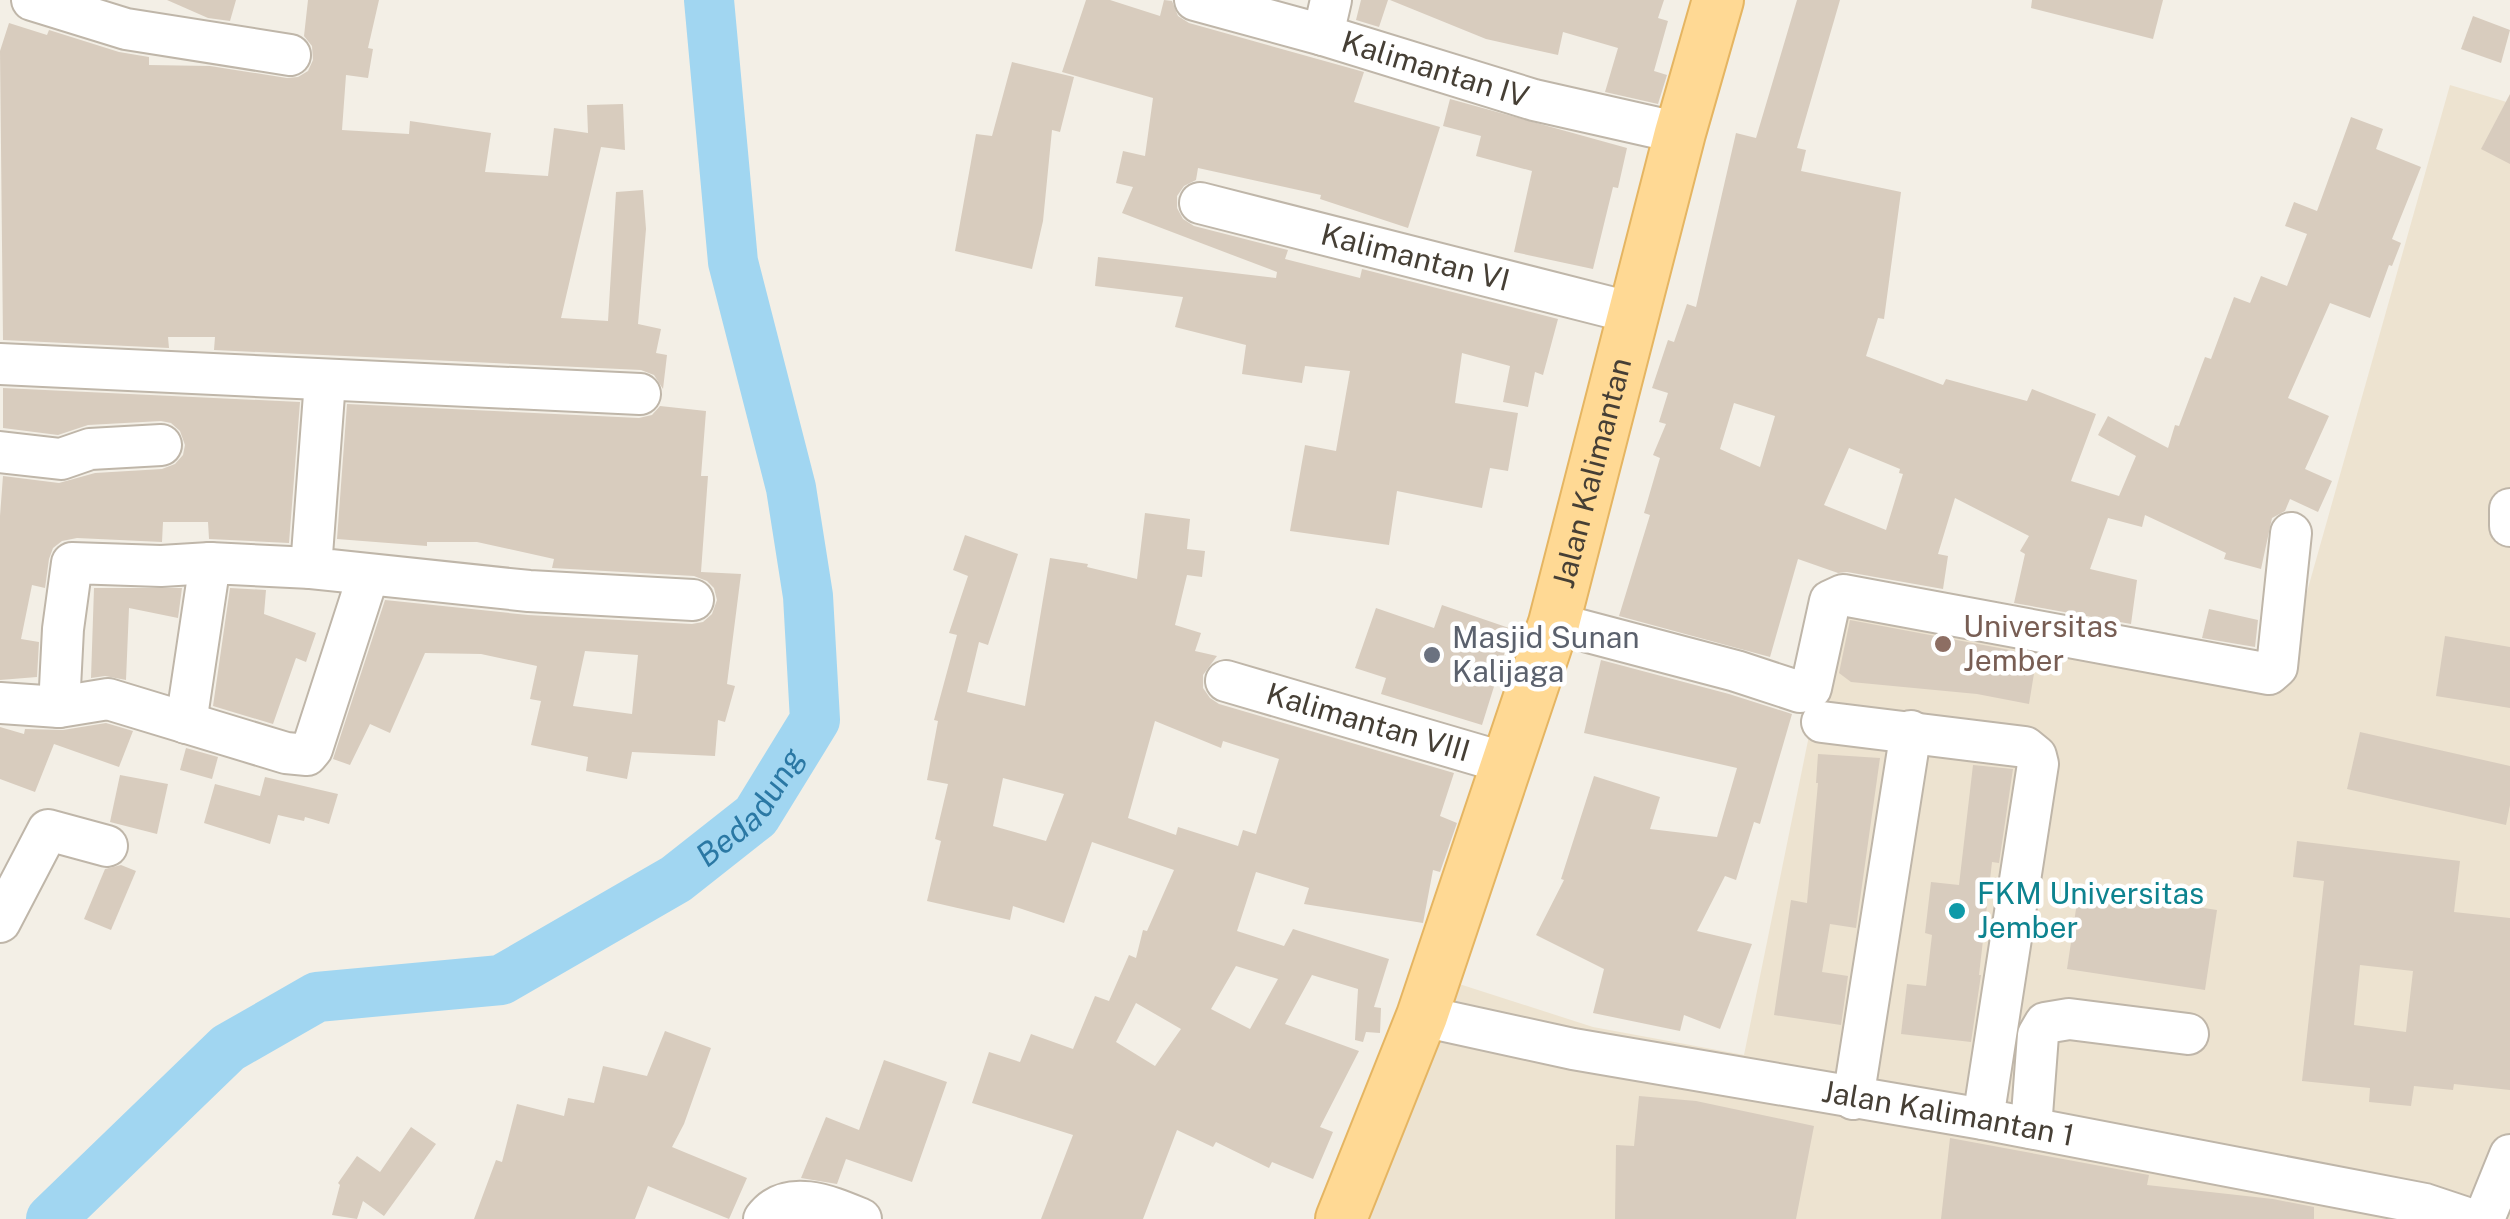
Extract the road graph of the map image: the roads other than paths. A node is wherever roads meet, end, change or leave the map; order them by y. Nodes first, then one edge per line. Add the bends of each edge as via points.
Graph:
1 (32, 0) edge
2 (1194, 0) edge
3 (1718, 0) edge
4 (1327, 18) edge
5 (290, 55) dead end
6 (1680, 133) junction
7 (1200, 202) dead end
8 (1634, 313) junction
9 (0, 364) edge
10 (325, 381) junction
11 (640, 394) dead end
12 (161, 445) dead end
13 (0, 452) edge
14 (2510, 510) edge
15 (2510, 526) edge
16 (2291, 532) dead end
17 (210, 563) junction
18 (310, 568) junction
19 (368, 576) junction
20 (692, 600) dead end
21 (1554, 624) junction
22 (1226, 681) dead end
23 (0, 703) edge
24 (59, 707) junction
25 (186, 722) junction
26 (1822, 722) dead end
27 (1911, 731) junction
28 (1508, 764) junction
29 (108, 846) dead end
30 (0, 922) edge
31 (1422, 1016) junction
32 (2188, 1034) dead end
33 (1852, 1098) junction
34 (1983, 1119) junction
35 (2031, 1128) junction
36 (2510, 1155) edge
37 (2422, 1211) edge
38 (764, 1219) edge
39 (861, 1219) edge
40 (1341, 1219) edge
41 (2470, 1219) edge
42 (2484, 1219) edge

1 - 5 street via 126,30
2 - 4 street, Kalimantan IV
3 - 6 main road, Jalan Kalimantan
4 - 6 street, Kalimantan IV via 1534,100
6 - 8 main road, Jalan Kalimantan
7 - 8 street, Kalimantan VI
8 - 21 main road, Jalan Kalimantan
9 - 10 street
10 - 11 street
10 - 18 street
12 - 13 street via 90,449 61,460
14 - 15 street
16 - 21 street via 2277,667 2269,674 1844,595 1830,600 1811,688 1800,692
17 - 18 street
17 - 24 street via 72,563
17 - 25 street
18 - 19 street
19 - 20 street
19 - 25 street via 307,755
21 - 28 main road, Jalan Kalimantan
22 - 28 street, Kalimantan VIII
23 - 24 street
24 - 25 street via 108,699
26 - 27 street
27 - 33 street
27 - 34 street via 2025,747 2038,764
28 - 31 main road, Jalan Kalimantan
29 - 30 street via 48,830
31 - 33 street, Jalan Kalimantan 1
31 - 40 main road, Jalan Kalimantan
32 - 35 street via 2068,1019 2045,1023 2038,1035
33 - 34 street, Jalan Kalimantan 1
34 - 35 street, Jalan Kalimantan 1
35 - 37 street, Jalan Kalimantan 1
36 - 42 street
37 - 41 street, Jalan Kalimantan 1
38 - 39 street via 798,1202

